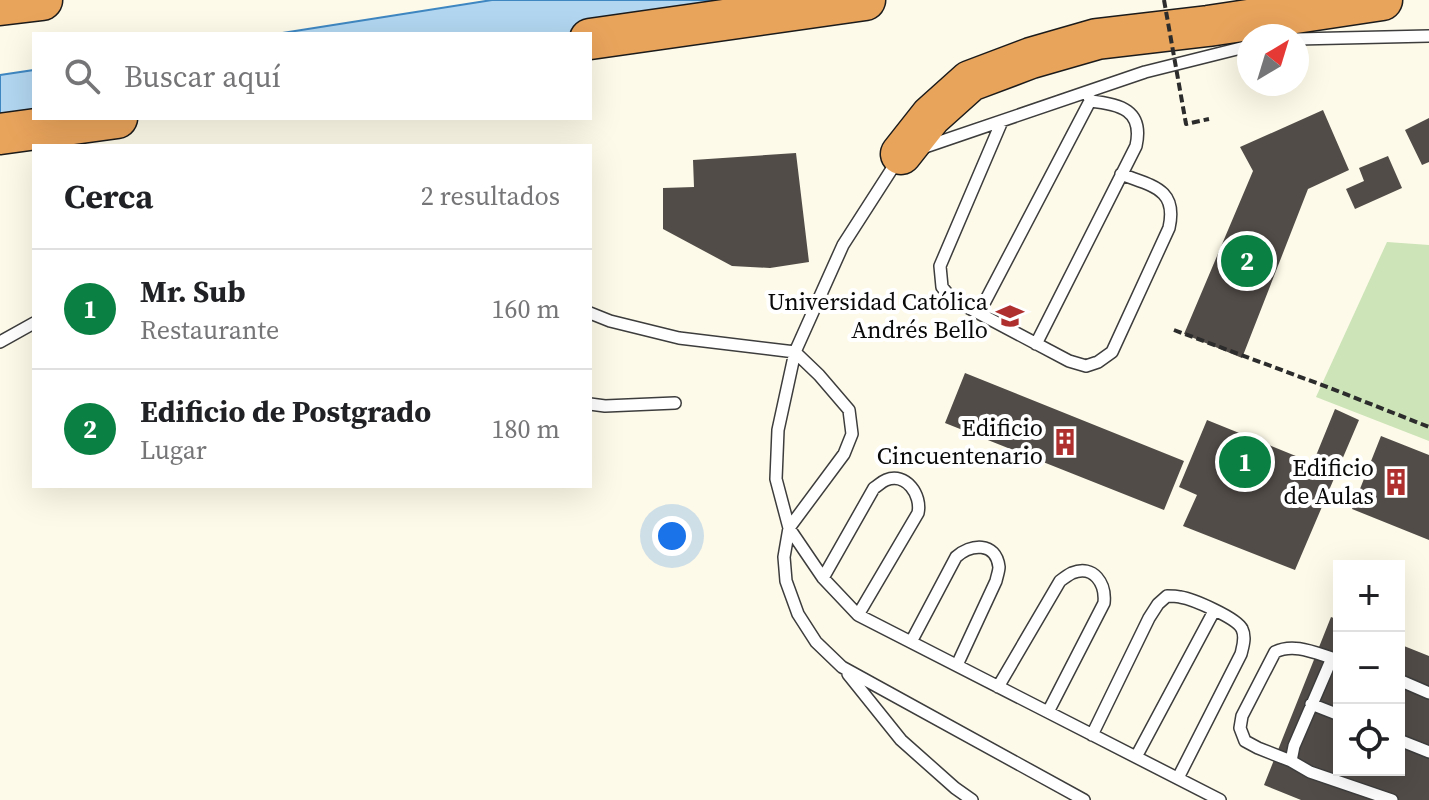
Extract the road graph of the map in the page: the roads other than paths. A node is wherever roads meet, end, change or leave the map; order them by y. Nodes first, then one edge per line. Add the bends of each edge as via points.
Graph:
1 (15, 0) edge
2 (42, 0) edge
3 (865, 0) edge
4 (1382, 0) edge
5 (0, 4) edge
6 (1429, 36) edge
7 (592, 39) edge
8 (1309, 39) edge
9 (1237, 49) edge
10 (1089, 97) junction
11 (102, 120) edge
12 (1002, 121) junction
13 (0, 134) edge
14 (901, 154) junction
15 (1121, 174) junction
16 (979, 313) junction
17 (592, 314) edge
18 (32, 324) edge
19 (0, 342) edge
20 (1036, 344) junction
21 (795, 352) junction
22 (675, 403) dead end
23 (592, 404) edge
24 (789, 528) junction
25 (823, 578) junction
26 (1214, 611) junction
27 (858, 615) junction
28 (911, 642) junction
29 (1333, 658) edge
30 (1333, 663) edge
31 (957, 665) junction
32 (842, 667) junction
33 (1405, 683) edge
34 (998, 687) junction
35 (1429, 693) edge
36 (1311, 704) junction
37 (1048, 712) junction
38 (1333, 713) edge
39 (1092, 735) junction
40 (1405, 742) edge
41 (1429, 752) edge
42 (1136, 757) junction
43 (1291, 761) junction
44 (1178, 778) junction
45 (972, 800) edge
46 (1084, 800) edge
47 (1220, 800) edge
48 (1392, 800) edge

1 - 5 highway
2 - 5 highway
3 - 7 highway
4 - 14 highway via 1097,39 1031,58 970,81 931,116
6 - 8 lane
9 - 10 lane via 1145,72
10 - 12 lane
10 - 15 lane via 1124,108 1134,117 1139,134
10 - 16 lane
11 - 13 highway
12 - 14 lane
12 - 16 lane via 940,266 942,287 952,299
14 - 21 lane via 843,245
15 - 20 lane
15 - 20 lane via 1164,192 1172,215 1112,352 1086,366
16 - 20 lane
17 - 21 lane via 679,338
18 - 19 lane
21 - 24 lane via 778,430 776,479
21 - 24 lane via 849,410 852,434 844,454
22 - 23 lane
24 - 25 lane
24 - 32 lane via 786,581 798,614 816,642
25 - 27 lane
25 - 27 lane via 874,488 887,479 901,479 915,489 918,513
26 - 39 lane via 1180,597 1167,596 1158,604
26 - 42 lane
26 - 44 lane via 1242,629 1241,654
27 - 28 lane
28 - 31 lane
28 - 31 lane via 956,557 964,549 986,548 999,567 996,581
29 - 43 lane via 1297,648 1275,652 1242,716 1245,741
30 - 36 lane
31 - 34 lane
32 - 45 lane via 901,740
32 - 46 lane
33 - 35 lane
34 - 37 lane
34 - 37 lane via 1060,581 1073,572 1097,577 1104,586 1104,603
36 - 38 lane
36 - 43 lane
37 - 39 lane
39 - 42 lane
40 - 41 lane
42 - 44 lane
43 - 48 lane
44 - 47 lane

